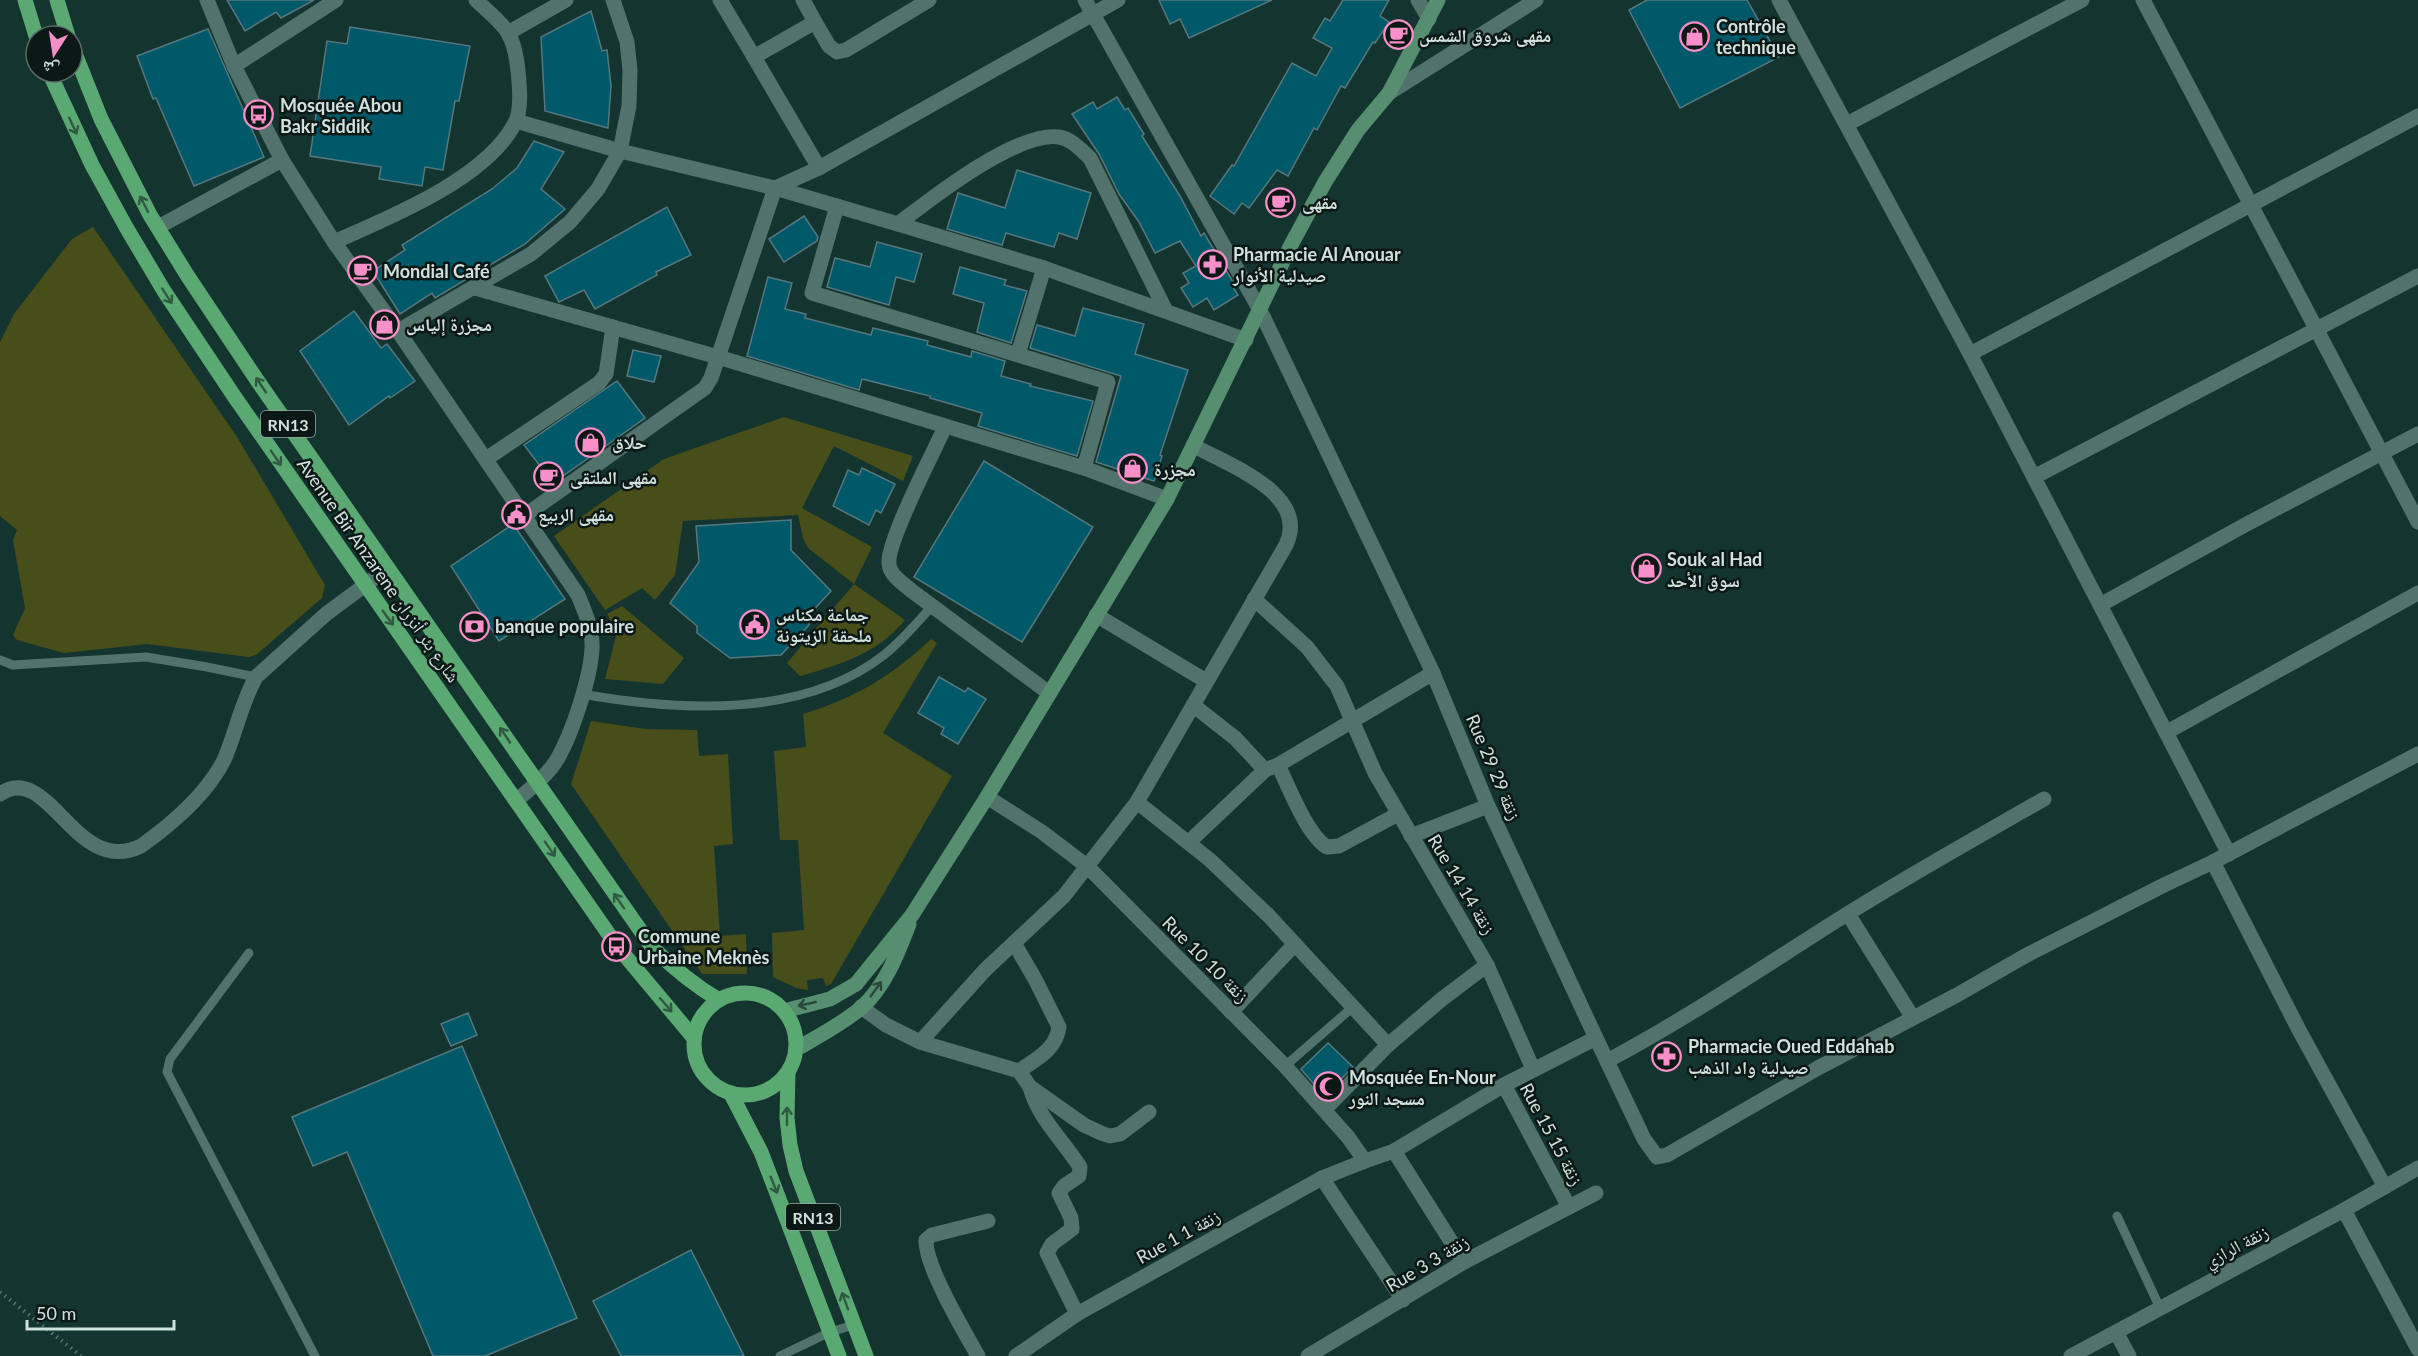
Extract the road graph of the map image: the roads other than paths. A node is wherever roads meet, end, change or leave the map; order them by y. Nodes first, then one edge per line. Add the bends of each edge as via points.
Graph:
1 (25, 0) edge
2 (57, 0) edge
3 (207, 0) edge
4 (336, 0) edge
5 (476, 0) edge
6 (566, 0) edge
7 (613, 0) edge
8 (720, 0) edge
9 (803, 0) edge
10 (929, 0) edge
11 (1085, 0) edge
12 (1118, 0) edge
13 (1418, 0) edge
14 (1438, 0) edge
15 (1536, 0) edge
16 (1779, 0) edge
17 (2082, 0) edge
18 (2143, 0) edge
19 (1093, 15) junction
20 (1429, 19) junction
21 (815, 22) junction
22 (32, 24) edge
23 (64, 24) edge
24 (508, 33) junction
25 (754, 57) junction
26 (234, 66) junction
27 (84, 76) edge
28 (55, 84) edge
29 (1389, 93) junction
30 (2418, 116) edge
31 (516, 121) junction
32 (1847, 124) junction
33 (620, 151) junction
34 (282, 160) junction
35 (819, 168) junction
36 (775, 188) junction
37 (2250, 205) junction
38 (837, 206) junction
39 (898, 224) junction
40 (158, 227) junction
41 (334, 242) junction
42 (1044, 268) junction
43 (2418, 276) edge
44 (475, 288) junction
45 (1165, 309) junction
46 (1260, 310) junction
47 (613, 327) junction
48 (2316, 329) junction
49 (398, 331) junction
50 (1246, 340) junction
51 (1018, 354) junction
52 (1970, 354) junction
53 (718, 357) junction
54 (945, 428) junction
55 (2418, 434) edge
56 (1194, 446) junction
57 (2380, 453) junction
58 (486, 459) junction
59 (1084, 468) junction
60 (2034, 477) junction
61 (1167, 500) junction
62 (524, 516) junction
63 (2418, 522) edge
64 (388, 568) junction
65 (364, 585) junction
66 (2418, 593) edge
67 (1254, 599) junction
68 (2100, 605) junction
69 (932, 606) junction
70 (1096, 615) junction
71 (0, 660) edge
72 (1433, 673) junction
73 (256, 678) junction
74 (1206, 681) junction
75 (1049, 693) junction
76 (582, 694) junction
77 (1192, 705) junction
78 (1353, 720) junction
79 (2167, 732) junction
80 (2418, 754) edge
81 (1271, 767) junction
82 (537, 783) junction
83 (0, 794) edge
84 (987, 797) junction
85 (2044, 799) dead end
86 (516, 801) junction
87 (1137, 802) junction
88 (1488, 806) junction
89 (1398, 814) junction
90 (1411, 836) junction
91 (1189, 842) junction
92 (2229, 854) junction
93 (2213, 862) junction
94 (1088, 867) junction
95 (1848, 914) junction
96 (912, 915) junction
97 (1014, 943) junction
98 (1295, 944) junction
99 (249, 953) dead end
100 (1487, 965) junction
101 (719, 1000) junction
102 (861, 1007) junction
103 (1353, 1007) junction
104 (784, 1011) junction
105 (1231, 1012) junction
106 (1913, 1018) junction
107 (693, 1037) junction
108 (1596, 1038) junction
109 (920, 1042) junction
110 (1388, 1045) junction
111 (796, 1048) junction
112 (1607, 1061) junction
113 (1286, 1066) junction
114 (1533, 1069) junction
115 (1019, 1071) junction
116 (788, 1072) junction
117 (1504, 1085) junction
118 (1030, 1087) junction
119 (731, 1094) junction
120 (1325, 1109) junction
121 (1149, 1112) dead end
122 (1394, 1150) junction
123 (1372, 1159) junction
124 (2418, 1168) edge
125 (1322, 1178) junction
126 (2385, 1187) junction
127 (1596, 1193) dead end
128 (1569, 1207) junction
129 (2344, 1210) junction
130 (2117, 1216) dead end
131 (988, 1221) dead end
132 (1464, 1262) junction
133 (1403, 1300) junction
134 (2160, 1308) junction
135 (1077, 1314) junction
136 (854, 1325) junction
137 (830, 1332) junction
138 (2116, 1332) junction
139 (2418, 1349) edge
140 (315, 1356) edge
141 (780, 1356) edge
142 (839, 1356) edge
143 (866, 1356) edge
144 (978, 1356) edge
145 (1016, 1356) edge
146 (1308, 1356) edge
147 (2071, 1356) edge
148 (2129, 1356) edge

1 - 22 main road
2 - 23 main road
3 - 26 street
4 - 26 street
5 - 24 street
6 - 24 street
7 - 33 street via 627,42 630,70 630,106
8 - 25 street
9 - 21 street
10 - 21 street via 837,52
11 - 19 street, Rue 29 زنقة 29
12 - 19 street
13 - 20 street
14 - 20 street
15 - 29 street
16 - 32 street
17 - 32 street
18 - 37 street
19 - 35 street
19 - 46 street, Rue 29 زنقة 29
20 - 29 street
21 - 25 street
24 - 31 street via 518,65 520,94
25 - 35 street
26 - 34 street
40 -> 27 main road, Avenue Bir Anzarene شارع بئر أنزران / RN13 via 101,119
28 -> 65 main road, Avenue Bir Anzarene شارع بئر أنزران / RN13 via 92,165 164,291
29 - 46 street via 1358,130 1325,182
30 - 37 street
31 - 33 street
31 - 41 street via 497,150 471,171 404,210
32 - 52 street
33 - 36 street
33 - 44 street via 598,189 570,222 531,254
34 - 40 street
34 - 41 street
35 - 36 street
36 - 38 street
36 - 53 street
37 - 48 street
37 - 52 street
38 - 39 street
38 - 51 street via 812,293
39 - 42 street
39 - 45 street via 990,160 1043,138 1060,137 1074,143 1090,158
64 -> 40 main road, Avenue Bir Anzarene شارع بئر أنزران / RN13 via 259,383
41 - 49 street
42 - 45 street
42 - 51 street
43 - 48 street
44 - 47 street
44 - 49 street
45 - 50 street
46 - 50 street
46 - 72 street, Rue 29 زنقة 29
47 - 53 street
47 - 58 street via 606,374 599,383
48 - 57 street
48 - 60 street
49 - 58 street
50 - 56 street
51 - 59 street via 1108,381
52 - 60 street
53 - 54 street
53 - 62 street via 711,378 698,394
54 - 59 street
54 - 69 street via 897,530 889,556 889,565 897,578
55 - 57 street
56 - 61 street
56 - 67 street via 1266,487 1288,512 1290,537
57 - 63 street
57 - 68 street
58 - 62 street
59 - 61 street
60 - 68 street
61 - 70 street
62 - 76 street via 578,595 589,622 592,647
64 - 65 street
82 -> 64 main road, Avenue Bir Anzarene شارع بئر أنزران / RN13
65 - 73 street
65 -> 86 main road, Avenue Bir Anzarene شارع بئر أنزران / RN13
66 - 79 street
67 - 74 street
67 - 78 street, Rue 14 زنقة 14 via 1307,647 1337,686
68 - 79 street
69 - 75 street
69 - 76 lane via 883,655 858,671 799,696 697,706 626,702
70 - 74 street
70 - 75 street
71 - 73 lane via 13,665 146,657
72 - 78 street
72 - 88 street, Rue 29 زنقة 29
73 - 83 street via 224,760 211,780 195,800 149,840 131,850 106,851 96,847 37,793 13,789
74 - 77 street
75 - 84 street
76 - 82 street via 558,758
77 - 81 street
77 - 87 street
78 - 81 street
78 - 89 street, Rue 14 زنقة 14 via 1375,773
79 - 92 street
80 - 92 street
81 - 89 street via 1327,848 1339,846
81 - 91 street
82 - 86 street
101 -> 82 main road, Avenue Bir Anzarene شارع بئر أنزران / RN13 via 694,985 652,947
84 - 94 street, Rue 10 زنقة 10
84 - 96 street
85 - 95 street
86 -> 107 main road, Avenue Bir Anzarene شارع بئر أنزران / RN13 via 617,946
87 - 91 street
87 - 94 street
88 - 90 street
88 - 108 street, Rue 29 زنقة 29
89 - 90 street, Rue 14 زنقة 14
90 - 100 street, Rue 14 زنقة 14
91 - 98 street
92 - 93 street
93 - 106 street via 2093,920
93 - 126 street
94 - 97 street via 1064,896
94 - 105 street, Rue 10 زنقة 10
95 - 106 street
95 - 112 street via 1657,1035
102 -> 96 street via 898,953
96 -> 104 street via 856,984 830,999
97 - 109 street
97 - 115 street via 1059,1027 1047,1052
98 - 103 street
98 - 105 street
99 - 140 lane via 170,1059 167,1072
100 - 110 street
100 - 114 street, Rue 14 زنقة 14
101 - 104 main road via 732,994 760,995
101 - 107 main road via 705,1012
102 - 109 street
102 - 111 street
103 - 110 street
103 - 113 lane
104 - 111 main road via 796,1035
105 - 113 street, Rue 10 زنقة 10
106 - 112 street, Rue 29 زنقة 29 via 1667,1155 1657,1157 1644,1139
107 - 119 main road, Avenue Bir Anzarene شارع بئر أنزران / RN13 via 702,1073
108 - 112 street, Rue 29 زنقة 29
108 - 114 street, Rue 1 زنقة 1
109 - 115 street
110 - 120 street
111 - 116 main road, RN13
113 - 120 street, Rue 10 زنقة 10
114 - 117 street, Rue 1 زنقة 1
115 - 118 street
116 - 119 main road via 778,1084 763,1092
136 -> 116 main road, RN13 via 792,1154 787,1118
117 - 122 street, Rue 1 زنقة 1
117 - 128 street, Rue 15 زنقة 15
118 - 121 street via 1084,1125 1110,1136 1127,1131
118 - 135 street via 1034,1102 1081,1171 1059,1193 1072,1229 1052,1244 1047,1253
119 -> 137 main road, Avenue Bir Anzarene شارع بئر أنزران / RN13 via 761,1152
120 - 123 street, Rue 10 زنقة 10
122 - 123 street, Rue 1 زنقة 1
122 - 132 street
123 - 125 street, Rue 1 زنقة 1
124 - 126 street, زنقة الرازي
125 - 133 street
125 - 135 street, Rue 1 زنقة 1
126 - 129 street, زنقة الرازي
127 - 128 street, Rue 15 زنقة 15
128 - 132 street, Rue 3 زنقة 3
129 - 134 street, زنقة الرازي
129 - 139 street
130 - 134 lane
131 - 144 street via 932,1235 926,1240 925,1251
132 - 133 street, Rue 3 زنقة 3
133 - 146 street, Rue 3 زنقة 3
134 - 138 street, زنقة الرازي
135 - 145 street, Rue 1 زنقة 1
136 - 137 lane
136 - 143 main road, RN13
137 - 141 lane
137 - 142 main road, Avenue Bir Anzarene شارع بئر أنزران / RN13
138 - 147 street, زنقة الرازي
138 - 148 street

